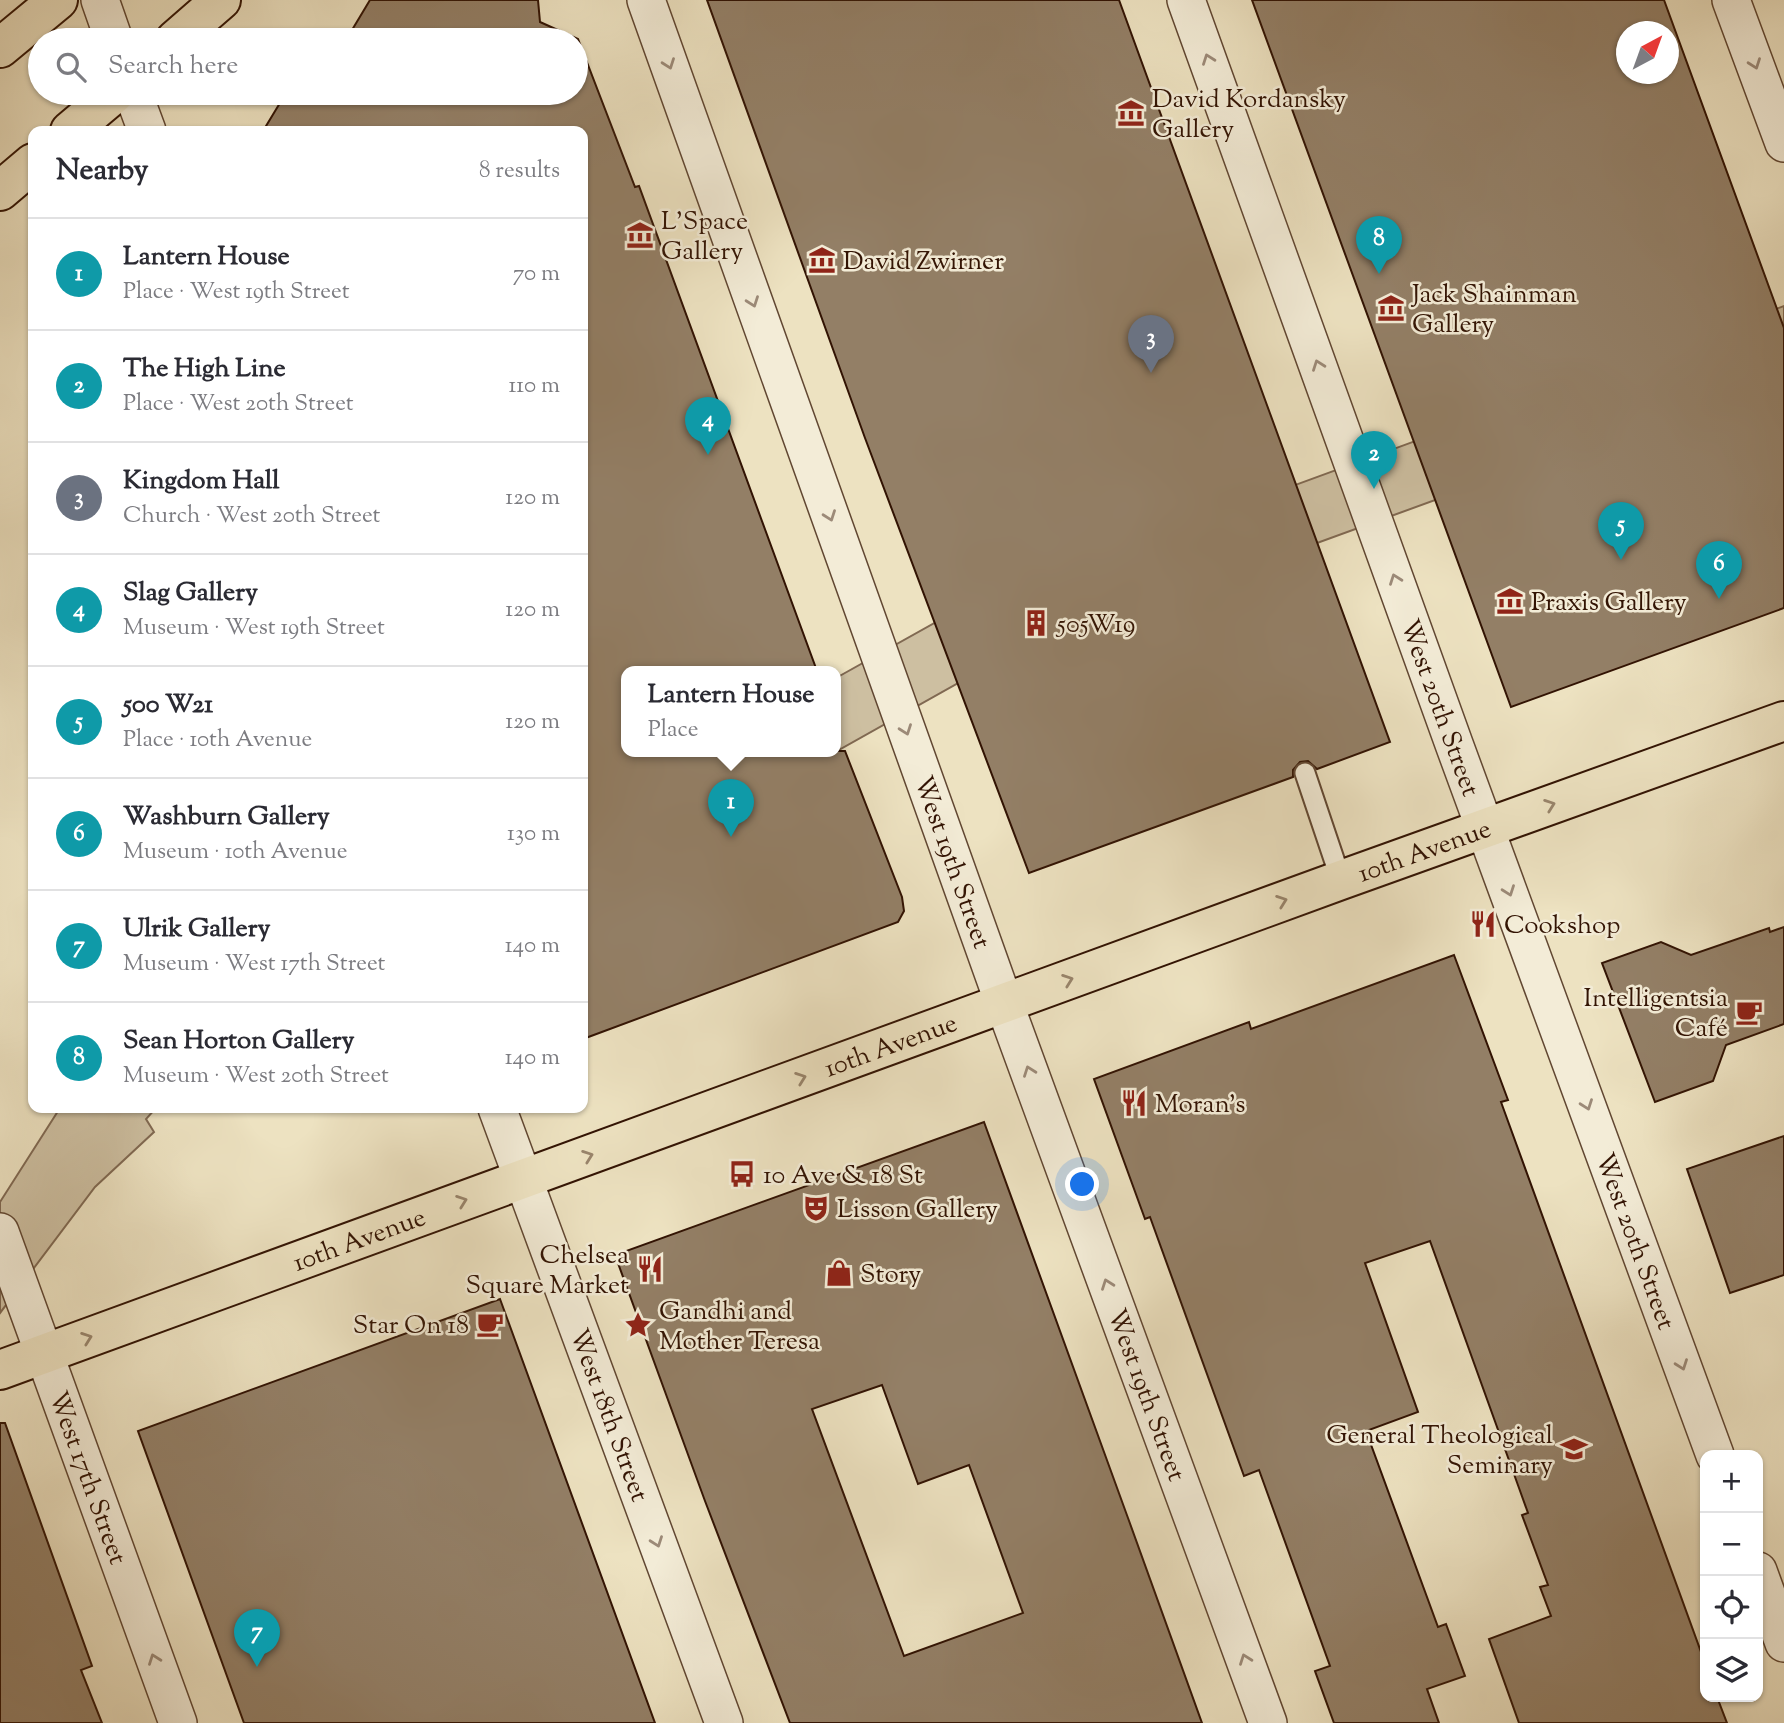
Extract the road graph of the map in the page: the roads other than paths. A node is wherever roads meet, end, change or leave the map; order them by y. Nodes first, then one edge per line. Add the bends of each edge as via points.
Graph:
1 (58, 0) edge
2 (100, 0) edge
3 (221, 0) edge
4 (646, 0) edge
5 (1186, 0) edge
6 (1731, 0) edge
7 (110, 28) edge
8 (189, 28) edge
9 (0, 48) edge
10 (101, 105) edge
11 (137, 105) edge
12 (76, 126) edge
13 (144, 126) edge
14 (1784, 143) edge
15 (28, 167) edge
16 (0, 191) edge
17 (1784, 721) edge
18 (1305, 773) dead end
19 (1486, 827) junction
20 (1341, 880) junction
21 (1004, 1003) junction
22 (499, 1113) edge
23 (523, 1179) junction
24 (0, 1232) edge
25 (42, 1354) junction
26 (0, 1370) edge
27 (1713, 1450) edge
28 (1760, 1576) edge
29 (1784, 1643) edge
30 (178, 1723) edge
31 (724, 1723) edge
32 (1268, 1723) edge

1 - 9 main road
2 - 7 street
3 - 8 main road
4 -> 21 street, West 19th Street
19 -> 5 street, West 20th Street
6 -> 14 street
10 - 12 main road
11 - 13 street
15 - 16 main road
19 -> 17 main road, 10th Avenue
18 - 20 lane
19 - 20 main road, 10th Avenue
19 -> 27 street, West 20th Street
21 -> 20 main road, 10th Avenue
23 -> 21 main road, 10th Avenue
32 -> 21 street, West 19th Street
22 - 23 street, West 18th Street
25 -> 23 main road, 10th Avenue
23 -> 31 street, West 18th Street
24 - 25 street, West 17th Street
25 - 26 main road, 10th Avenue
30 -> 25 street, West 17th Street
28 - 29 street

